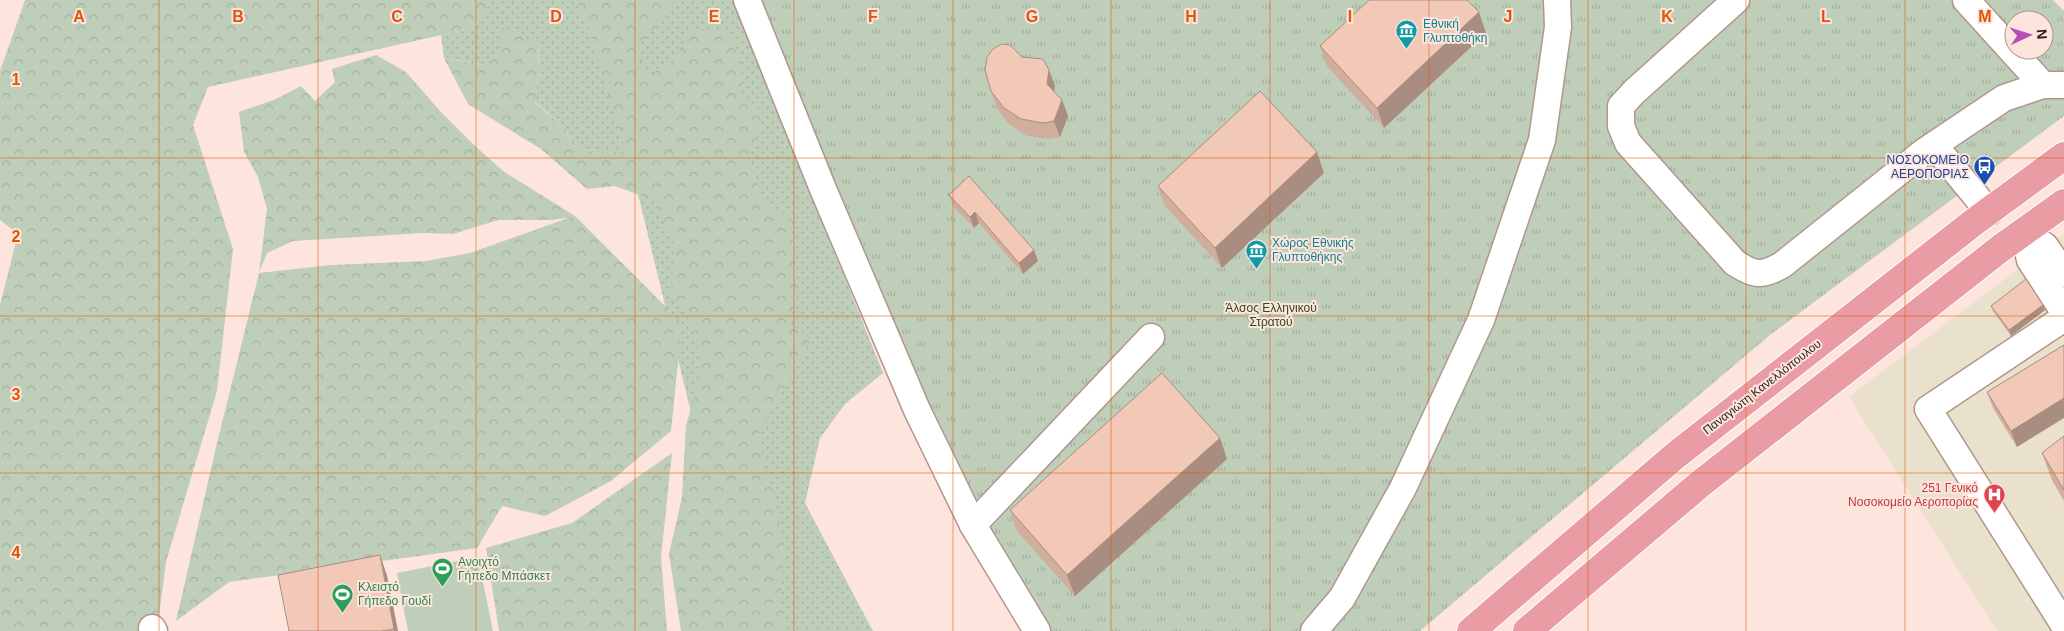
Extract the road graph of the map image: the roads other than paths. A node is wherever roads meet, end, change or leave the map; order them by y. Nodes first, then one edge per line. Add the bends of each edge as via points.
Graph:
1 (748, 0) edge
2 (1557, 0) edge
3 (1736, 0) edge
4 (1966, 0) edge
5 (2004, 41) edge
6 (2009, 60) edge
7 (2024, 60) edge
8 (2054, 85) edge
9 (2004, 98) junction
10 (1934, 145) junction
11 (2064, 156) edge
12 (2064, 203) edge
13 (1996, 208) junction
14 (2024, 233) junction
15 (2064, 274) edge
16 (2064, 312) edge
17 (2064, 318) edge
18 (1151, 337) dead end
19 (973, 525) junction
20 (2064, 625) edge
21 (1037, 631) edge
22 (1314, 631) edge
23 (1471, 631) edge
24 (1528, 631) edge

1 - 19 street via 917,410
2 - 22 street via 1558,27 1542,140 1481,320 1403,488 1342,598
3 - 10 street via 1621,106 1621,126 1628,143 1735,263 1752,274 1768,272 1782,265
4 - 5 street
6 - 9 street
7 - 8 street
8 - 9 street
9 - 10 street
10 - 13 street
11 - 13 main road, Παναγιώτη Κανελλόπουλου
12 - 14 main road
13 - 14 street
13 - 23 main road, Παναγιώτη Κανελλόπουλου via 1676,455
14 - 15 street via 2045,246
14 - 16 street via 2030,260
14 - 24 main road via 1700,484
17 - 20 street via 1928,409
18 - 19 street
19 - 21 street

